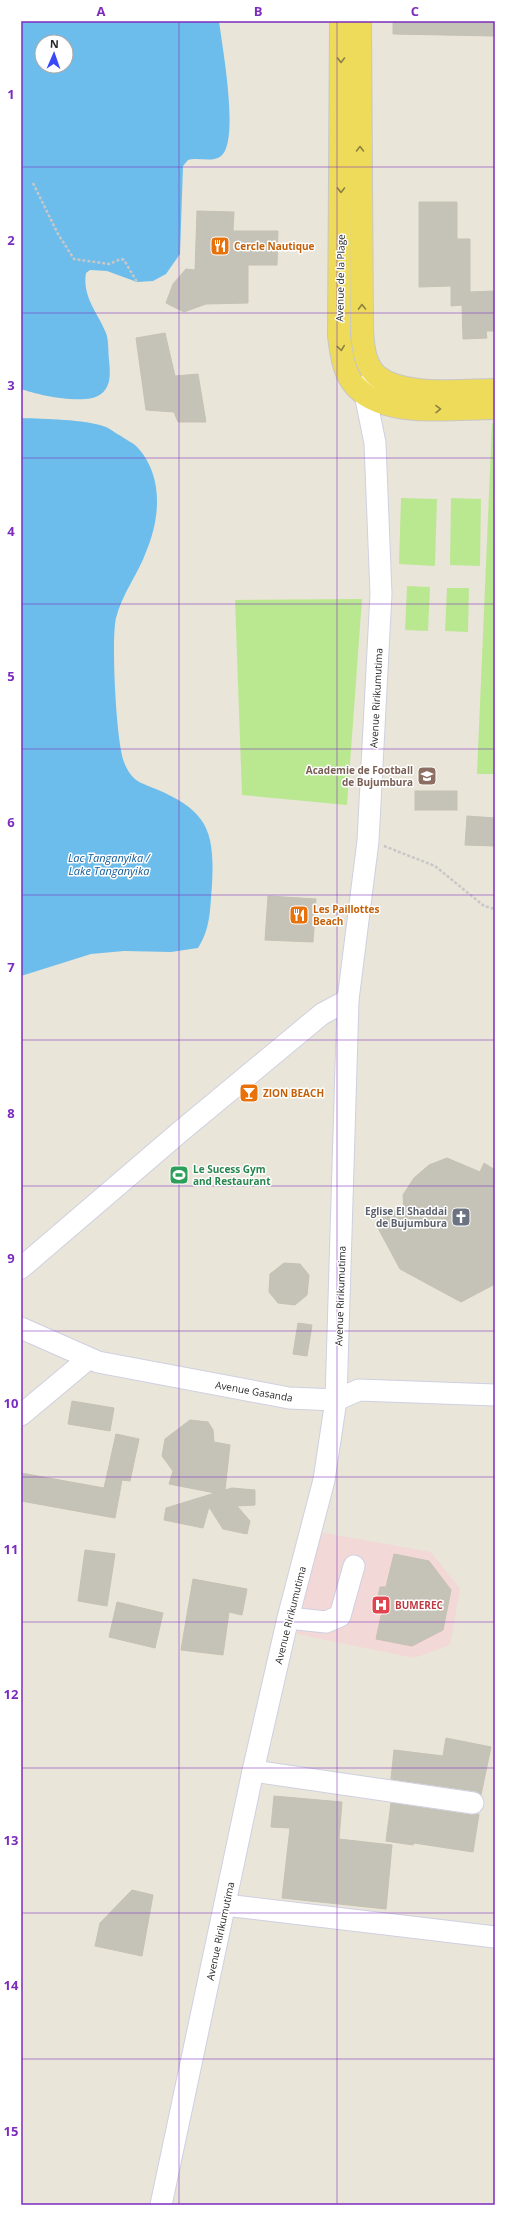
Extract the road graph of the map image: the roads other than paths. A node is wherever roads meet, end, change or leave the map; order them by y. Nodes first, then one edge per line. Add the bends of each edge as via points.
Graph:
1 (342, 21) edge
2 (360, 21) edge
3 (375, 374) junction
4 (495, 390) edge
5 (365, 394) junction
6 (495, 408) edge
7 (348, 1000) junction
8 (21, 1268) edge
9 (21, 1328) edge
10 (88, 1359) junction
11 (495, 1394) edge
12 (336, 1400) junction
13 (21, 1415) edge
14 (354, 1566) dead end
15 (288, 1618) junction
16 (253, 1771) junction
17 (473, 1803) dead end
18 (225, 1905) junction
19 (495, 1937) edge
20 (161, 2205) edge

1 -> 5 main road, Avenue de la Plage via 339,336 346,371 352,383
3 -> 2 main road, Avenue de la Plage via 368,364 363,342
3 - 4 main road via 387,382 424,390
3 - 5 street
5 -> 6 main road, Avenue de la Plage via 378,403 417,409
5 - 7 street, Avenue Ririkumutima via 375,443 381,580 368,841
7 - 8 street via 322,1014
7 - 12 street, Avenue Ririkumutima
9 - 10 street, Avenue Gasanda
10 - 12 street, Avenue Gasanda via 289,1398
10 - 13 street
11 - 12 street, Avenue Gasanda via 359,1390
12 - 15 street, Avenue Ririkumutima via 324,1480
14 - 15 street via 340,1616 326,1622
15 - 16 street, Avenue Ririkumutima
16 - 17 street
16 - 18 street, Avenue Ririkumutima
18 - 19 street
18 - 20 street, Avenue Ririkumutima

